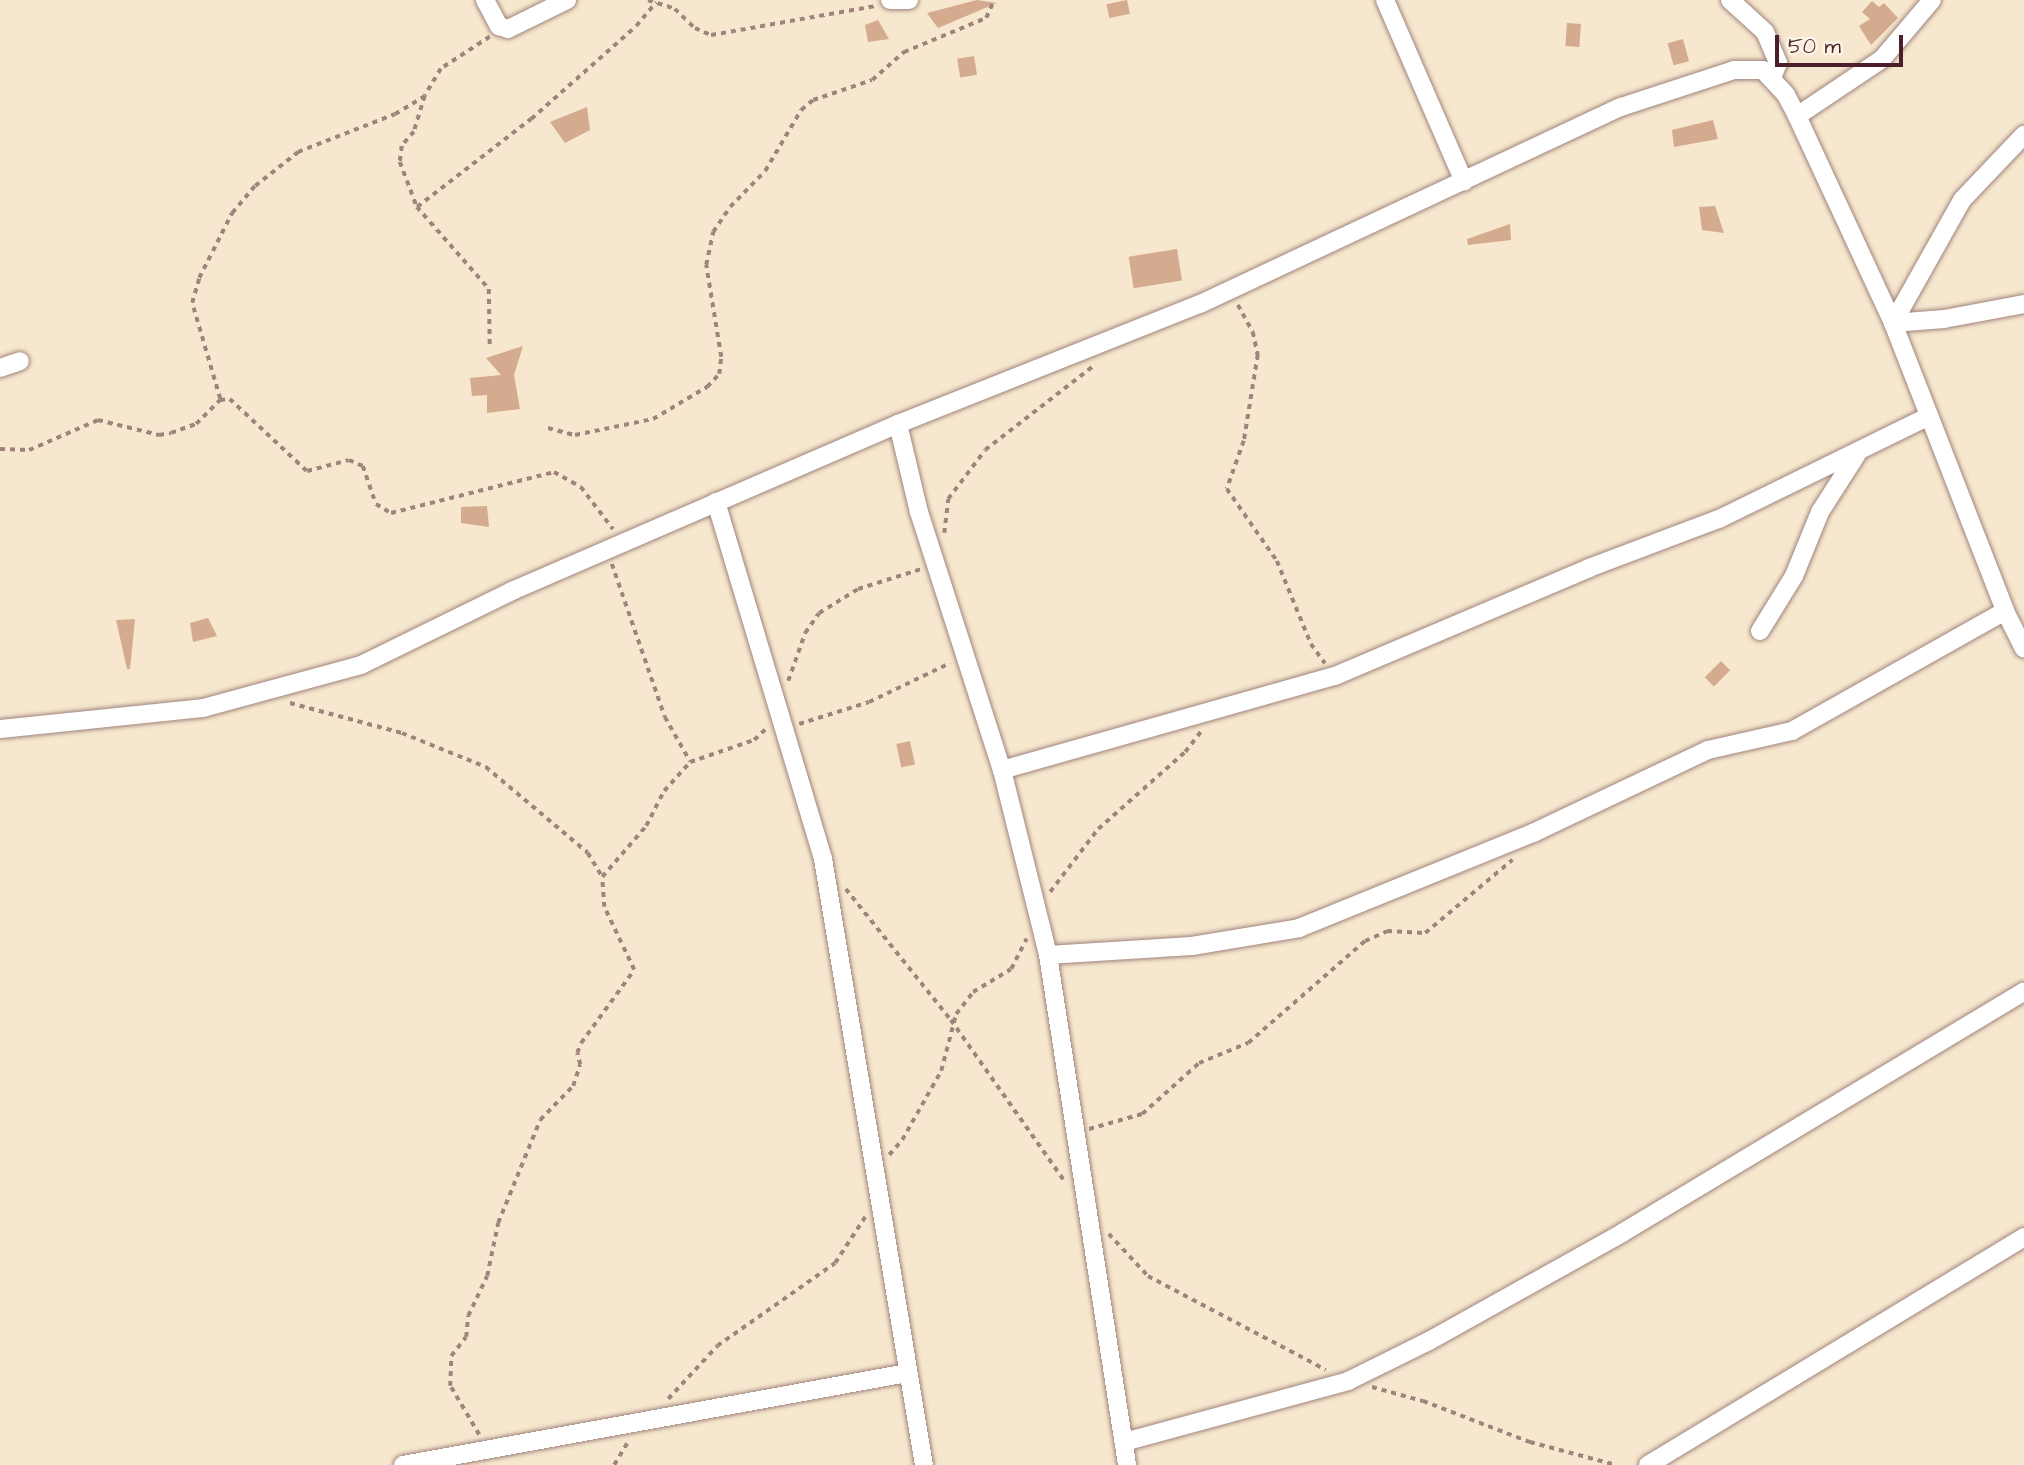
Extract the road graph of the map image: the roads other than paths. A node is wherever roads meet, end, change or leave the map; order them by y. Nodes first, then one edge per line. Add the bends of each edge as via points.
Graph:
1 (485, 0) edge
2 (567, 0) edge
3 (888, 0) edge
4 (908, 0) edge
5 (1385, 0) edge
6 (1730, 0) edge
7 (1932, 0) edge
8 (1772, 78) junction
9 (1797, 116) junction
10 (2024, 135) edge
11 (1464, 181) junction
12 (2024, 304) edge
13 (1893, 323) junction
14 (20, 361) dead end
15 (0, 368) edge
16 (1929, 416) junction
17 (898, 424) junction
18 (1857, 454) junction
19 (716, 502) junction
20 (2005, 611) junction
21 (1760, 631) dead end
22 (2024, 649) edge
23 (0, 729) edge
24 (1002, 771) junction
25 (1048, 955) junction
26 (2024, 991) edge
27 (2024, 1237) edge
28 (907, 1373) junction
29 (1124, 1443) junction
30 (403, 1465) edge
31 (924, 1465) edge
32 (1127, 1465) edge
33 (1647, 1465) edge

1 - 2 street via 503,29
3 - 4 street
5 - 11 street
6 - 8 street via 1769,41 1778,63
7 - 9 street via 1882,59
8 - 9 street
8 - 11 street via 1763,70 1734,70 1679,86 1621,107
9 - 13 street
10 - 13 street via 1962,200
11 - 17 street via 1230,291
12 - 13 street
13 - 16 street
14 - 15 street
16 - 18 street
16 - 20 street
17 - 19 street
17 - 24 street via 933,556
18 - 21 street via 1820,512 1794,576
18 - 24 street via 1719,519 1589,568 1335,676
19 - 23 street via 512,591 361,665 203,708
19 - 28 street via 822,859
20 - 22 street
20 - 25 street via 1792,731 1708,750 1533,833 1299,928 1192,946
24 - 25 street
25 - 29 street
26 - 29 street via 1622,1233 1429,1341 1348,1381
27 - 33 street
28 - 30 street
28 - 31 street
29 - 32 street

